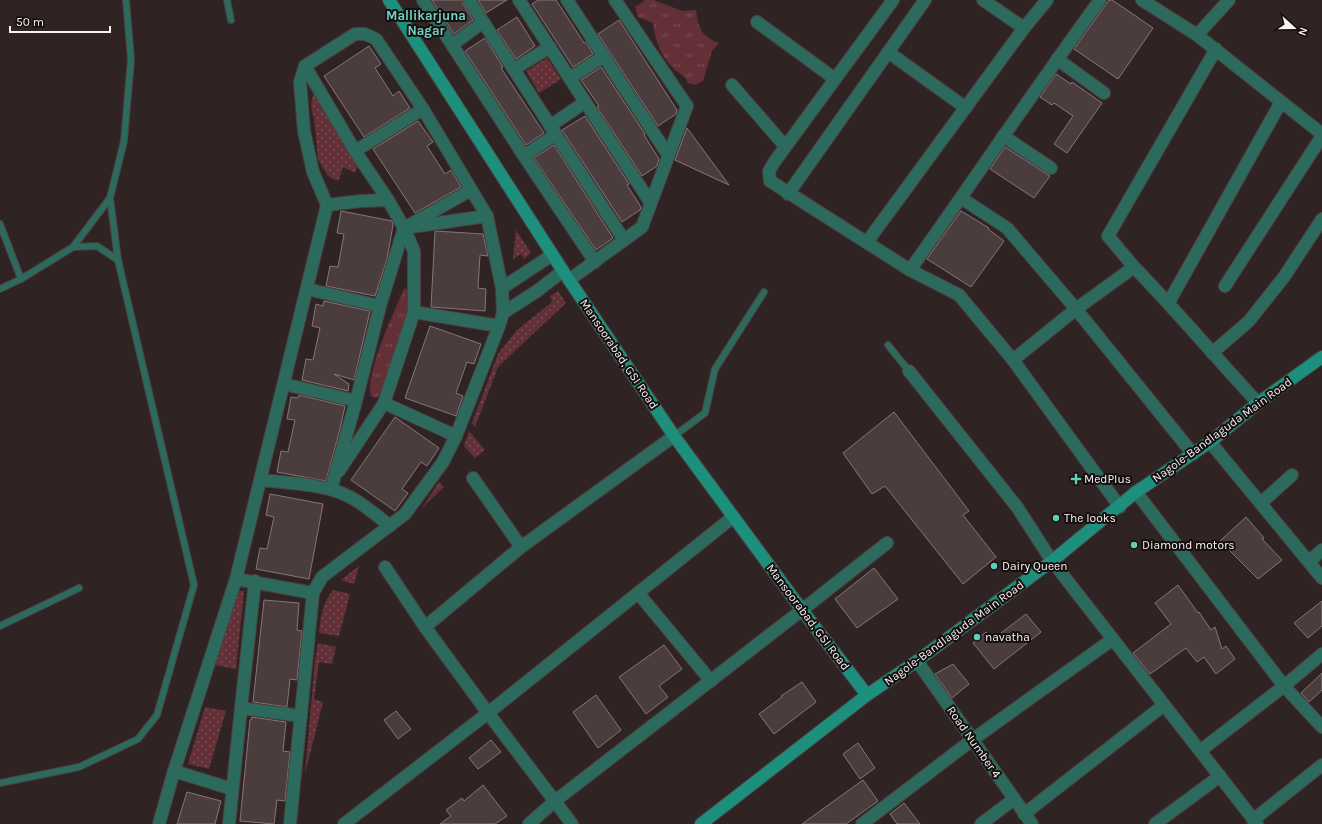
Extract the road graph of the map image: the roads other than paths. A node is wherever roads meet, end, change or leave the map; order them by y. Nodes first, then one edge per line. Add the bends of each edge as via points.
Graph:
1 (126, 0) edge
2 (227, 0) edge
3 (389, 0) edge
4 (423, 0) edge
5 (469, 0) edge
6 (519, 0) edge
7 (567, 0) edge
8 (615, 0) edge
9 (893, 0) edge
10 (925, 0) edge
11 (983, 0) edge
12 (1047, 0) edge
13 (1100, 0) edge
14 (1142, 0) edge
15 (1230, 0) edge
16 (231, 20) dead end
17 (483, 22) junction
18 (757, 22) dead end
19 (1024, 28) junction
20 (1197, 35) junction
21 (452, 45) junction
22 (550, 47) junction
23 (1216, 49) junction
24 (888, 52) junction
25 (604, 56) junction
26 (1057, 59) junction
27 (305, 66) junction
28 (514, 69) junction
29 (570, 78) junction
30 (835, 79) junction
31 (732, 85) dead end
32 (1104, 93) dead end
33 (585, 102) junction
34 (1281, 102) junction
35 (966, 108) junction
36 (423, 109) junction
37 (553, 130) junction
38 (1322, 135) edge
39 (1003, 136) junction
40 (785, 146) junction
41 (355, 151) junction
42 (668, 155) junction
43 (524, 156) junction
44 (1051, 168) dead end
45 (471, 190) junction
46 (788, 194) junction
47 (110, 198) junction
48 (961, 198) junction
49 (388, 200) junction
50 (650, 202) junction
51 (327, 205) junction
52 (487, 216) junction
53 (1322, 219) edge
54 (0, 224) edge
55 (404, 228) junction
56 (624, 240) junction
57 (867, 242) junction
58 (73, 247) junction
59 (552, 255) junction
60 (118, 260) junction
61 (595, 262) junction
62 (1134, 266) junction
63 (910, 270) junction
64 (566, 275) junction
65 (20, 279) junction
66 (1225, 286) dead end
67 (502, 288) junction
68 (0, 289) edge
69 (307, 289) junction
70 (764, 292) dead end
71 (1169, 302) junction
72 (380, 306) junction
73 (1076, 309) junction
74 (414, 312) junction
75 (503, 313) junction
76 (499, 326) junction
77 (888, 344) dead end
78 (1212, 353) junction
79 (1322, 357) edge
80 (1013, 360) junction
81 (909, 371) joint
82 (284, 384) junction
83 (356, 401) junction
84 (384, 403) junction
85 (1258, 403) junction
86 (456, 436) junction
87 (674, 436) junction
88 (1210, 442) junction
89 (1193, 454) junction
90 (1292, 475) dead end
91 (473, 478) dead end
92 (261, 480) junction
93 (331, 486) junction
94 (1136, 492) junction
95 (1261, 503) junction
96 (1120, 507) junction
97 (733, 517) junction
98 (390, 526) junction
99 (887, 543) dead end
100 (521, 547) junction
101 (1322, 550) edge
102 (1052, 561) junction
103 (1309, 562) junction
104 (385, 567) dead end
105 (1322, 578) edge
106 (236, 579) junction
107 (255, 582) junction
108 (79, 588) dead end
109 (313, 593) junction
110 (638, 593) junction
111 (802, 610) junction
112 (0, 626) edge
113 (425, 627) junction
114 (1113, 639) junction
115 (1322, 654) edge
116 (917, 661) junction
117 (711, 681) junction
118 (1284, 686) junction
119 (867, 695) junction
120 (1164, 705) junction
121 (241, 708) junction
122 (488, 713) junction
123 (301, 716) junction
124 (1322, 727) edge
125 (972, 740) junction
126 (1200, 751) junction
127 (1322, 765) edge
128 (174, 770) junction
129 (1220, 776) junction
130 (0, 783) edge
131 (232, 789) junction
132 (1014, 799) junction
133 (555, 801) junction
134 (1024, 814) junction
135 (357, 820) edge
136 (1255, 822) edge
137 (705, 823) edge
138 (159, 824) edge
139 (229, 824) edge
140 (290, 824) edge
141 (344, 824) edge
142 (529, 824) edge
143 (572, 824) edge
144 (862, 824) edge
145 (981, 824) edge
146 (1032, 824) edge
147 (1155, 824) edge

1 - 47 lane via 131,59 124,141
2 - 16 lane
3 - 59 street, Mansoorabad, GSI Road
4 - 21 street
5 - 17 street
6 - 22 street
7 - 25 street
8 - 42 street via 687,106
9 - 30 street
10 - 24 street
11 - 19 street
12 - 19 street
13 - 26 street
14 - 20 street
15 - 20 street
17 - 21 street
17 - 28 street
18 - 30 street
19 - 35 street
20 - 23 street
21 - 43 street
22 - 28 street
22 - 29 street
23 - 34 street
23 - 62 street via 1108,236
24 - 35 street
24 - 46 street
25 - 29 street
25 - 42 street
26 - 32 street
26 - 39 street
27 - 36 street via 356,34 365,34 376,40
27 - 41 street
27 - 51 street via 300,82 304,131 313,172
28 - 37 street
29 - 33 street
30 - 40 street
31 - 40 street
33 - 37 street
33 - 50 street
34 - 38 street
34 - 71 street
35 - 57 street
36 - 41 street
36 - 45 street
37 - 43 street
37 - 56 street
38 - 66 street
39 - 44 street
39 - 48 street
40 - 46 street via 769,171 770,181
41 - 49 street
42 - 50 street
43 - 61 street
45 - 52 street
45 - 55 street
46 - 57 street
47 - 58 lane
47 - 60 lane
48 - 63 street
48 - 73 street via 1007,228
49 - 51 street
49 - 55 street
50 - 56 street via 642,227
51 - 69 street
52 - 55 street
52 - 67 street
53 - 78 street via 1284,277 1249,321
54 - 65 lane
55 - 72 street
55 - 74 street via 414,251
56 - 61 street
57 - 63 street
58 - 60 lane via 97,246
58 - 65 lane
59 - 64 street, Mansoorabad, GSI Road
59 - 67 street
60 - 130 lane via 194,585 157,715 138,739 79,767
61 - 64 street
62 - 71 street
62 - 73 street
63 - 80 street via 959,295
64 - 75 street
64 - 87 street, Mansoorabad, GSI Road
65 - 68 lane
67 - 75 street
69 - 72 street
69 - 82 street
70 - 87 lane via 715,368 705,413
71 - 78 street
72 - 83 street
73 - 80 street
73 - 89 street
74 - 76 street
74 - 84 street
75 - 76 street
76 - 86 street
77 - 81 lane
78 - 85 street
79 - 85 street, Nagole-Bandlaguda Main Road
80 - 96 street
81 - 102 street via 1018,507
82 - 83 street
82 - 92 street
83 - 93 street
84 - 86 street
84 - 93 street
85 - 88 street, Nagole-Bandlaguda Main Road
86 - 98 street via 443,462 405,514
87 - 97 street, Mansoorabad, GSI Road
87 - 100 street
88 - 89 street, Nagole-Bandlaguda Main Road
88 - 95 street
89 - 94 street, Nagole-Bandlaguda Main Road
90 - 95 street
91 - 100 street
92 - 93 street
92 - 106 street
93 - 98 street via 371,510
94 - 96 street, Nagole-Bandlaguda Main Road
94 - 118 street
95 - 103 street
96 - 102 street, Nagole-Bandlaguda Main Road
97 - 110 street
97 - 111 street, Mansoorabad, GSI Road
98 - 109 street via 322,578
99 - 111 street
100 - 113 street
101 - 103 street
102 - 114 street
102 - 116 street, Nagole-Bandlaguda Main Road
103 - 105 street
104 - 113 street
106 - 107 street
106 - 128 street
107 - 109 street
107 - 121 street
108 - 112 lane
109 - 123 street
110 - 117 street
110 - 122 street
111 - 117 street
111 - 119 street, Mansoorabad, GSI Road
113 - 122 street
114 - 120 street
114 - 125 street
115 - 118 street
116 - 119 street, Nagole-Bandlaguda Main Road
116 - 125 street, Road Number 4
117 - 133 street
118 - 124 street
118 - 126 street
119 - 137 street, Nagole-Bandlaguda Main Road
120 - 126 street
120 - 134 street
121 - 123 street
121 - 131 street
122 - 133 street
122 - 135 street
123 - 140 street
125 - 132 street, Road Number 4
125 - 144 street
126 - 129 street
127 - 136 street
128 - 131 street
128 - 138 street
129 - 136 street
129 - 147 street
131 - 139 street
132 - 134 street, Road Number 4
132 - 145 street
133 - 142 street
133 - 143 street
134 - 146 street, Road Number 4
135 - 141 street

